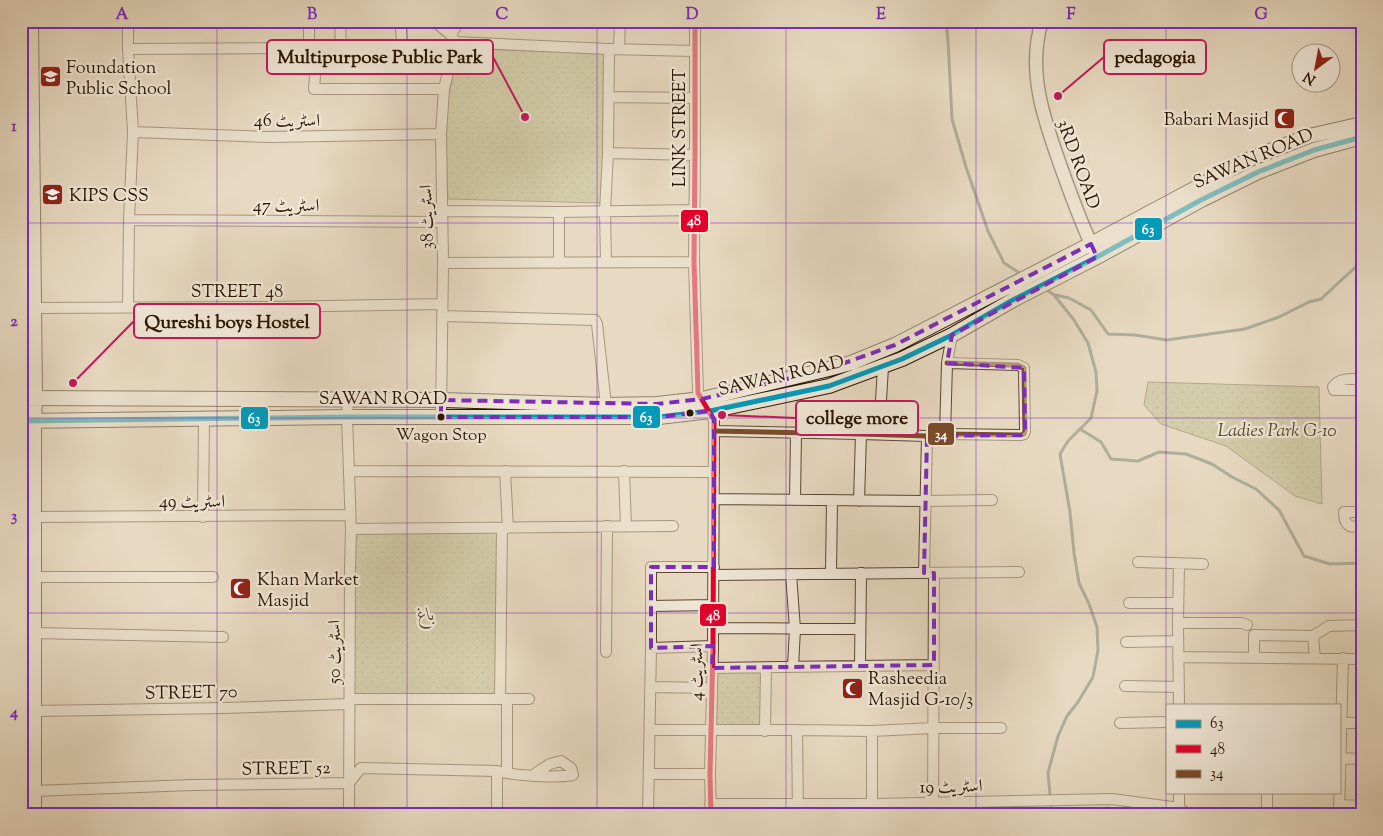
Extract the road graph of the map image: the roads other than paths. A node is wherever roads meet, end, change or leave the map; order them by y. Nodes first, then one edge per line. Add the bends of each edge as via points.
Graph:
1 (31, 21) edge
2 (128, 21) edge
3 (309, 21) edge
4 (340, 21) edge
5 (400, 21) edge
6 (434, 21) edge
7 (459, 21) edge
8 (620, 21) edge
9 (694, 21) edge
10 (1042, 21) edge
11 (453, 39) junction
12 (309, 48) junction
13 (128, 49) junction
14 (614, 49) junction
15 (694, 51) junction
16 (444, 89) junction
17 (609, 97) junction
18 (694, 98) junction
19 (1362, 124) edge
20 (133, 132) junction
21 (441, 134) junction
22 (1362, 138) edge
23 (608, 153) junction
24 (696, 155) junction
25 (695, 210) junction
26 (605, 211) junction
27 (559, 212) junction
28 (443, 216) junction
29 (129, 220) junction
30 (1094, 250) junction
31 (606, 262) junction
32 (694, 262) junction
33 (443, 263) junction
34 (559, 263) junction
35 (442, 304) junction
36 (33, 308) junction
37 (128, 308) junction
38 (442, 316) junction
39 (952, 335) junction
40 (947, 363) junction
41 (883, 367) junction
42 (1362, 380) edge
43 (1362, 390) edge
44 (28, 399) edge
45 (348, 400) junction
46 (442, 400) junction
47 (606, 405) junction
48 (706, 405) junction
49 (347, 417) junction
50 (441, 417) junction
51 (204, 418) junction
52 (28, 420) edge
53 (714, 431) junction
54 (796, 432) junction
55 (861, 434) junction
56 (880, 434) junction
57 (945, 434) junction
58 (927, 436) junction
59 (349, 471) junction
60 (505, 471) junction
61 (624, 471) junction
62 (714, 472) junction
63 (714, 499) junction
64 (795, 500) junction
65 (832, 500) junction
66 (859, 500) junction
67 (992, 500) dead end
68 (926, 501) junction
69 (1362, 512) edge
70 (350, 515) junction
71 (203, 517) junction
72 (34, 518) junction
73 (1362, 525) edge
74 (608, 526) junction
75 (626, 526) junction
76 (673, 526) dead end
77 (505, 528) junction
78 (351, 529) junction
79 (1138, 562) dead end
80 (1179, 563) junction
81 (1203, 564) dead end
82 (714, 571) junction
83 (1018, 572) dead end
84 (861, 573) junction
85 (791, 574) junction
86 (831, 574) junction
87 (929, 574) junction
88 (34, 577) junction
89 (213, 577) dead end
90 (1129, 603) dead end
91 (1178, 603) junction
92 (651, 606) junction
93 (714, 606) junction
94 (1178, 623) junction
95 (1247, 625) dead end
96 (1362, 625) edge
97 (713, 628) junction
98 (794, 629) junction
99 (860, 629) junction
100 (34, 634) junction
101 (1313, 636) junction
102 (224, 637) dead end
103 (1178, 641) junction
104 (1126, 642) dead end
105 (713, 646) junction
106 (651, 648) junction
107 (606, 652) dead end
108 (1178, 657) junction
109 (1254, 658) junction
110 (1315, 658) junction
111 (1343, 658) junction
112 (1362, 659) edge
113 (934, 665) junction
114 (860, 666) junction
115 (793, 667) junction
116 (712, 668) junction
117 (766, 668) junction
118 (1125, 686) dead end
119 (1179, 686) junction
120 (651, 687) junction
121 (712, 688) junction
122 (504, 699) junction
123 (529, 700) dead end
124 (350, 702) junction
125 (1179, 704) edge
126 (34, 712) junction
127 (1166, 722) edge
128 (1120, 723) dead end
129 (1362, 723) edge
130 (933, 728) junction
131 (1000, 728) dead end
132 (1340, 728) edge
133 (710, 729) junction
134 (650, 730) junction
135 (797, 730) junction
136 (765, 731) junction
137 (872, 731) junction
138 (1340, 758) edge
139 (1362, 759) edge
140 (502, 772) junction
141 (536, 773) dead end
142 (649, 774) junction
143 (710, 774) junction
144 (349, 783) junction
145 (34, 791) junction
146 (1179, 794) edge
147 (1267, 794) edge
148 (1339, 794) edge
149 (933, 802) junction
150 (710, 804) junction
151 (798, 804) junction
152 (872, 804) junction
153 (1362, 806) edge
154 (1179, 808) junction
155 (1339, 810) edge
156 (34, 815) edge
157 (349, 815) edge
158 (497, 815) edge
159 (648, 815) edge
160 (711, 815) edge
161 (798, 815) edge
162 (872, 815) edge
163 (933, 815) edge
164 (1189, 815) edge
165 (1267, 815) edge

1 - 36 main road
2 - 13 street
3 - 12 street
4 - 5 street via 341,48 402,50
6 - 11 street
7 - 11 street, اسٹریٹ 38
8 - 14 street
9 - 15 street, LINK STREET
10 - 30 street, 3RD ROAD via 1036,51 1040,101 1054,149
11 - 14 street
11 - 16 street, اسٹریٹ 38
12 - 13 street
12 - 16 street via 316,62 314,89
13 - 20 street
14 - 15 street
14 - 17 street
15 - 18 street, LINK STREET
16 - 21 street, اسٹریٹ 38
17 - 18 street
17 - 23 street
18 - 24 street, LINK STREET
19 - 30 main road, SAWAN ROAD via 1309,136 1252,158
20 - 21 street, اسٹریٹ 46 via 270,137
20 - 29 street
21 - 28 street, اسٹریٹ 38
22 - 30 main road, SAWAN ROAD via 1314,150 1258,172
23 - 24 street
23 - 26 street
24 - 25 street, LINK STREET
25 - 26 street, اسٹریٹ 47
25 - 32 street, LINK STREET
26 - 27 street, اسٹریٹ 47
26 - 31 street
27 - 28 street, اسٹریٹ 47
27 - 34 street
28 - 29 street, اسٹریٹ 47
28 - 33 street, اسٹریٹ 38
29 - 37 street
30 - 39 main road, SAWAN ROAD
30 - 48 main road, SAWAN ROAD via 851,363
31 - 32 street
31 - 34 street
32 - 48 street, LINK STREET via 698,393
33 - 34 street
33 - 35 street, اسٹریٹ 38
35 - 37 street, STREET 48
35 - 38 street, اسٹریٹ 38
36 - 37 street, STREET 48
36 - 44 main road
38 - 46 street, اسٹریٹ 38
38 - 47 street via 595,320
39 - 40 street
39 - 41 main road, SAWAN ROAD
40 - 57 street
40 - 57 street via 1018,365 1024,368 1025,431 1021,436
41 - 48 main road, SAWAN ROAD via 829,386
41 - 56 street
42 - 43 street via 1340,381 1333,387 1334,390
44 - 45 main road, SAWAN ROAD
44 - 52 main road
45 - 46 main road, SAWAN ROAD
45 - 49 street, اسٹریٹ 50
46 - 47 main road, SAWAN ROAD
46 - 50 street, اسٹریٹ 38
47 - 48 main road, SAWAN ROAD
48 - 50 main road, SAWAN ROAD via 659,417
48 - 53 street, اسٹریٹ 4 via 714,420
49 - 50 main road, SAWAN ROAD
49 - 51 main road, SAWAN ROAD
49 - 59 street, اسٹریٹ 50
51 - 52 main road, SAWAN ROAD
51 - 71 street
52 - 72 main road
53 - 54 street
53 - 62 street, اسٹریٹ 4
54 - 55 street
54 - 64 street
55 - 56 street
55 - 66 street
56 - 58 street
57 - 58 street
58 - 68 street
59 - 60 street
59 - 70 street, اسٹریٹ 50
60 - 61 street
60 - 77 street
61 - 62 street
61 - 75 street
62 - 63 street, اسٹریٹ 4
63 - 64 street
63 - 82 street, اسٹریٹ 4
64 - 65 street
65 - 66 street
65 - 86 street
66 - 68 street
67 - 68 street
68 - 87 street
69 - 73 street via 1344,512 1344,519 1350,526
70 - 71 street, اسٹریٹ 49
70 - 78 street, اسٹریٹ 50
71 - 72 street, اسٹریٹ 49
72 - 88 main road
74 - 75 street
74 - 77 street
74 - 107 street
75 - 76 street
77 - 78 street
77 - 122 street
78 - 124 street, اسٹریٹ 50
79 - 80 street
80 - 81 street
80 - 91 street
82 - 85 street
82 - 92 street via 651,567
82 - 93 street, اسٹریٹ 4
83 - 87 street
84 - 86 street
84 - 87 street
84 - 99 street
85 - 86 street
85 - 98 street
87 - 113 street
88 - 89 street
88 - 100 main road
90 - 91 street
91 - 94 street
92 - 93 street
92 - 106 street
93 - 97 street, اسٹریٹ 4
94 - 95 street
94 - 103 street
96 - 101 street via 1329,626
97 - 98 street
97 - 105 street, اسٹریٹ 4
98 - 99 street
98 - 115 street
99 - 114 street
100 - 102 street
100 - 126 main road
101 - 109 street via 1254,635
101 - 110 street
103 - 104 street
103 - 108 street
105 - 106 street
105 - 116 street, اسٹریٹ 4
106 - 120 street
108 - 109 street
108 - 119 street
109 - 110 street
110 - 111 street
111 - 112 street
111 - 132 street
113 - 114 street
113 - 130 street
114 - 115 street
115 - 117 street
116 - 117 street
116 - 121 street, اسٹریٹ 4
117 - 136 street
118 - 119 street
119 - 125 street
120 - 121 street
120 - 134 street
121 - 133 street, اسٹریٹ 4
122 - 123 street, STREET 70
122 - 124 street, STREET 70
122 - 140 street
124 - 126 street, STREET 70
124 - 144 street, اسٹریٹ 50
126 - 145 main road
127 - 128 street
129 - 132 street
130 - 131 street
130 - 137 street
130 - 149 street
132 - 138 street
133 - 134 street
133 - 136 street
133 - 143 street, اسٹریٹ 4
134 - 142 street
135 - 136 street
135 - 137 street
135 - 151 street
137 - 152 street
138 - 139 street
140 - 141 street, STREET 52 via 573,775 571,768 561,761
140 - 144 street, STREET 52 via 361,768
140 - 158 street
142 - 143 street
142 - 159 street
143 - 150 street, اسٹریٹ 4
144 - 145 street, STREET 52
144 - 157 street, اسٹریٹ 50
145 - 156 main road
146 - 154 street
147 - 165 street
148 - 155 street
149 - 152 street, اسٹریٹ 19
149 - 154 street, اسٹریٹ 19 via 1112,799
149 - 163 street
150 - 151 street, اسٹریٹ 19
150 - 160 street, اسٹریٹ 4
151 - 152 street, اسٹریٹ 19
151 - 161 street
152 - 162 street
153 - 155 street
154 - 164 street, اسٹریٹ 19

